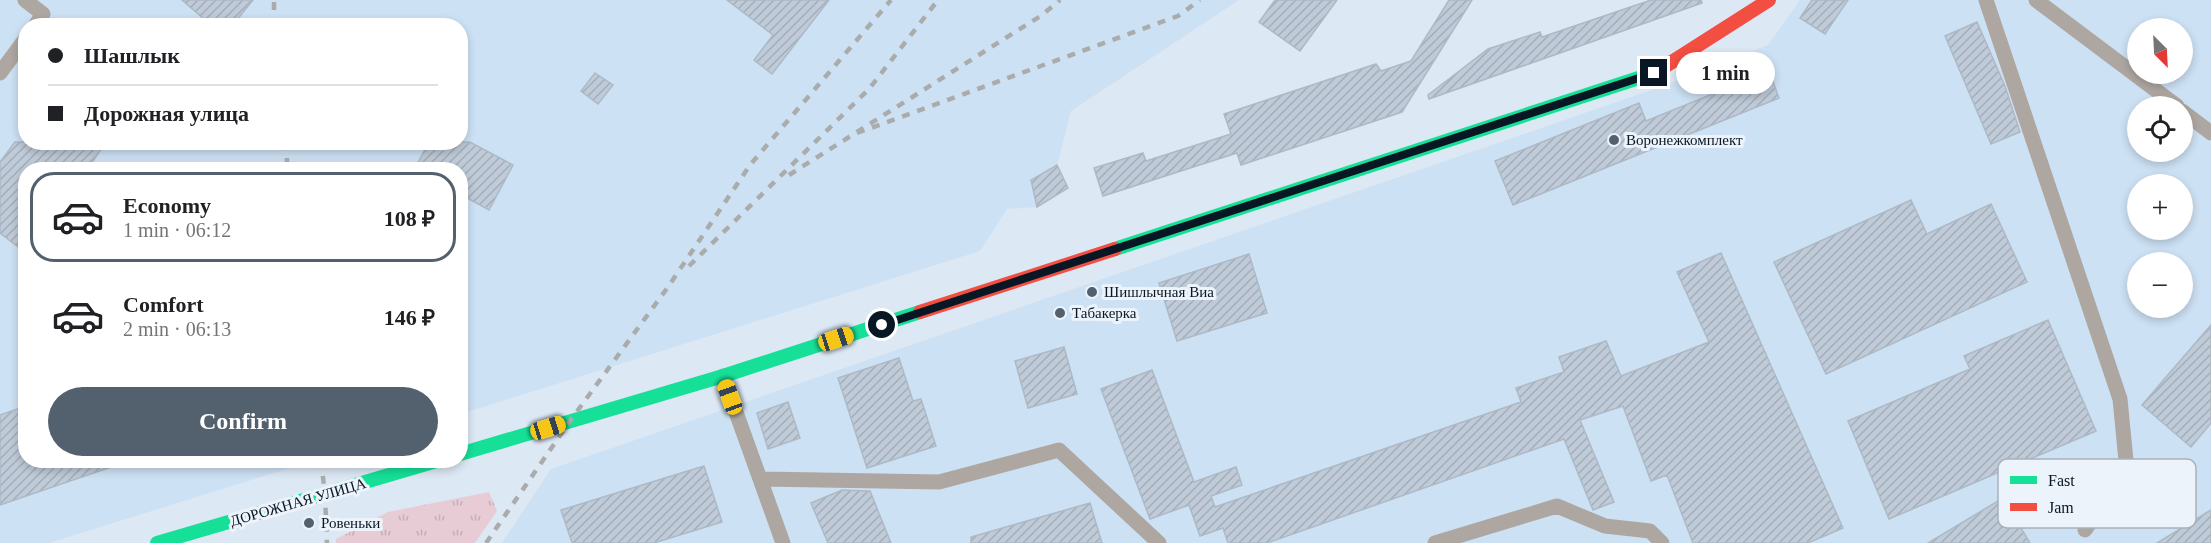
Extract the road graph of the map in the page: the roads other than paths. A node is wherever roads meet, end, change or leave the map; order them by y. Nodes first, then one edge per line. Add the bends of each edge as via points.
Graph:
1 (25, 0) edge
2 (1769, 0) edge
3 (1986, 0) edge
4 (2036, 0) edge
5 (40, 18) edge
6 (18, 49) edge
7 (0, 73) edge
8 (2164, 96) edge
9 (2193, 119) edge
10 (2211, 133) edge
11 (723, 376) junction
12 (468, 452) edge
13 (2126, 459) edge
14 (413, 468) edge
15 (760, 479) junction
16 (157, 543) edge
17 (783, 543) edge
18 (1159, 543) edge
19 (1435, 543) edge
20 (1662, 543) edge

1 - 5 lane via 43,14
2 - 11 street via 1654,73
3 - 13 lane via 2120,399
4 - 8 lane
6 - 7 lane
9 - 10 lane
11 - 12 street
11 - 15 lane
14 - 16 street, ДОРОЖНАЯ УЛИЦА
15 - 17 lane
15 - 18 lane via 939,482 1059,450
19 - 20 lane via 1557,506 1605,526 1650,531

